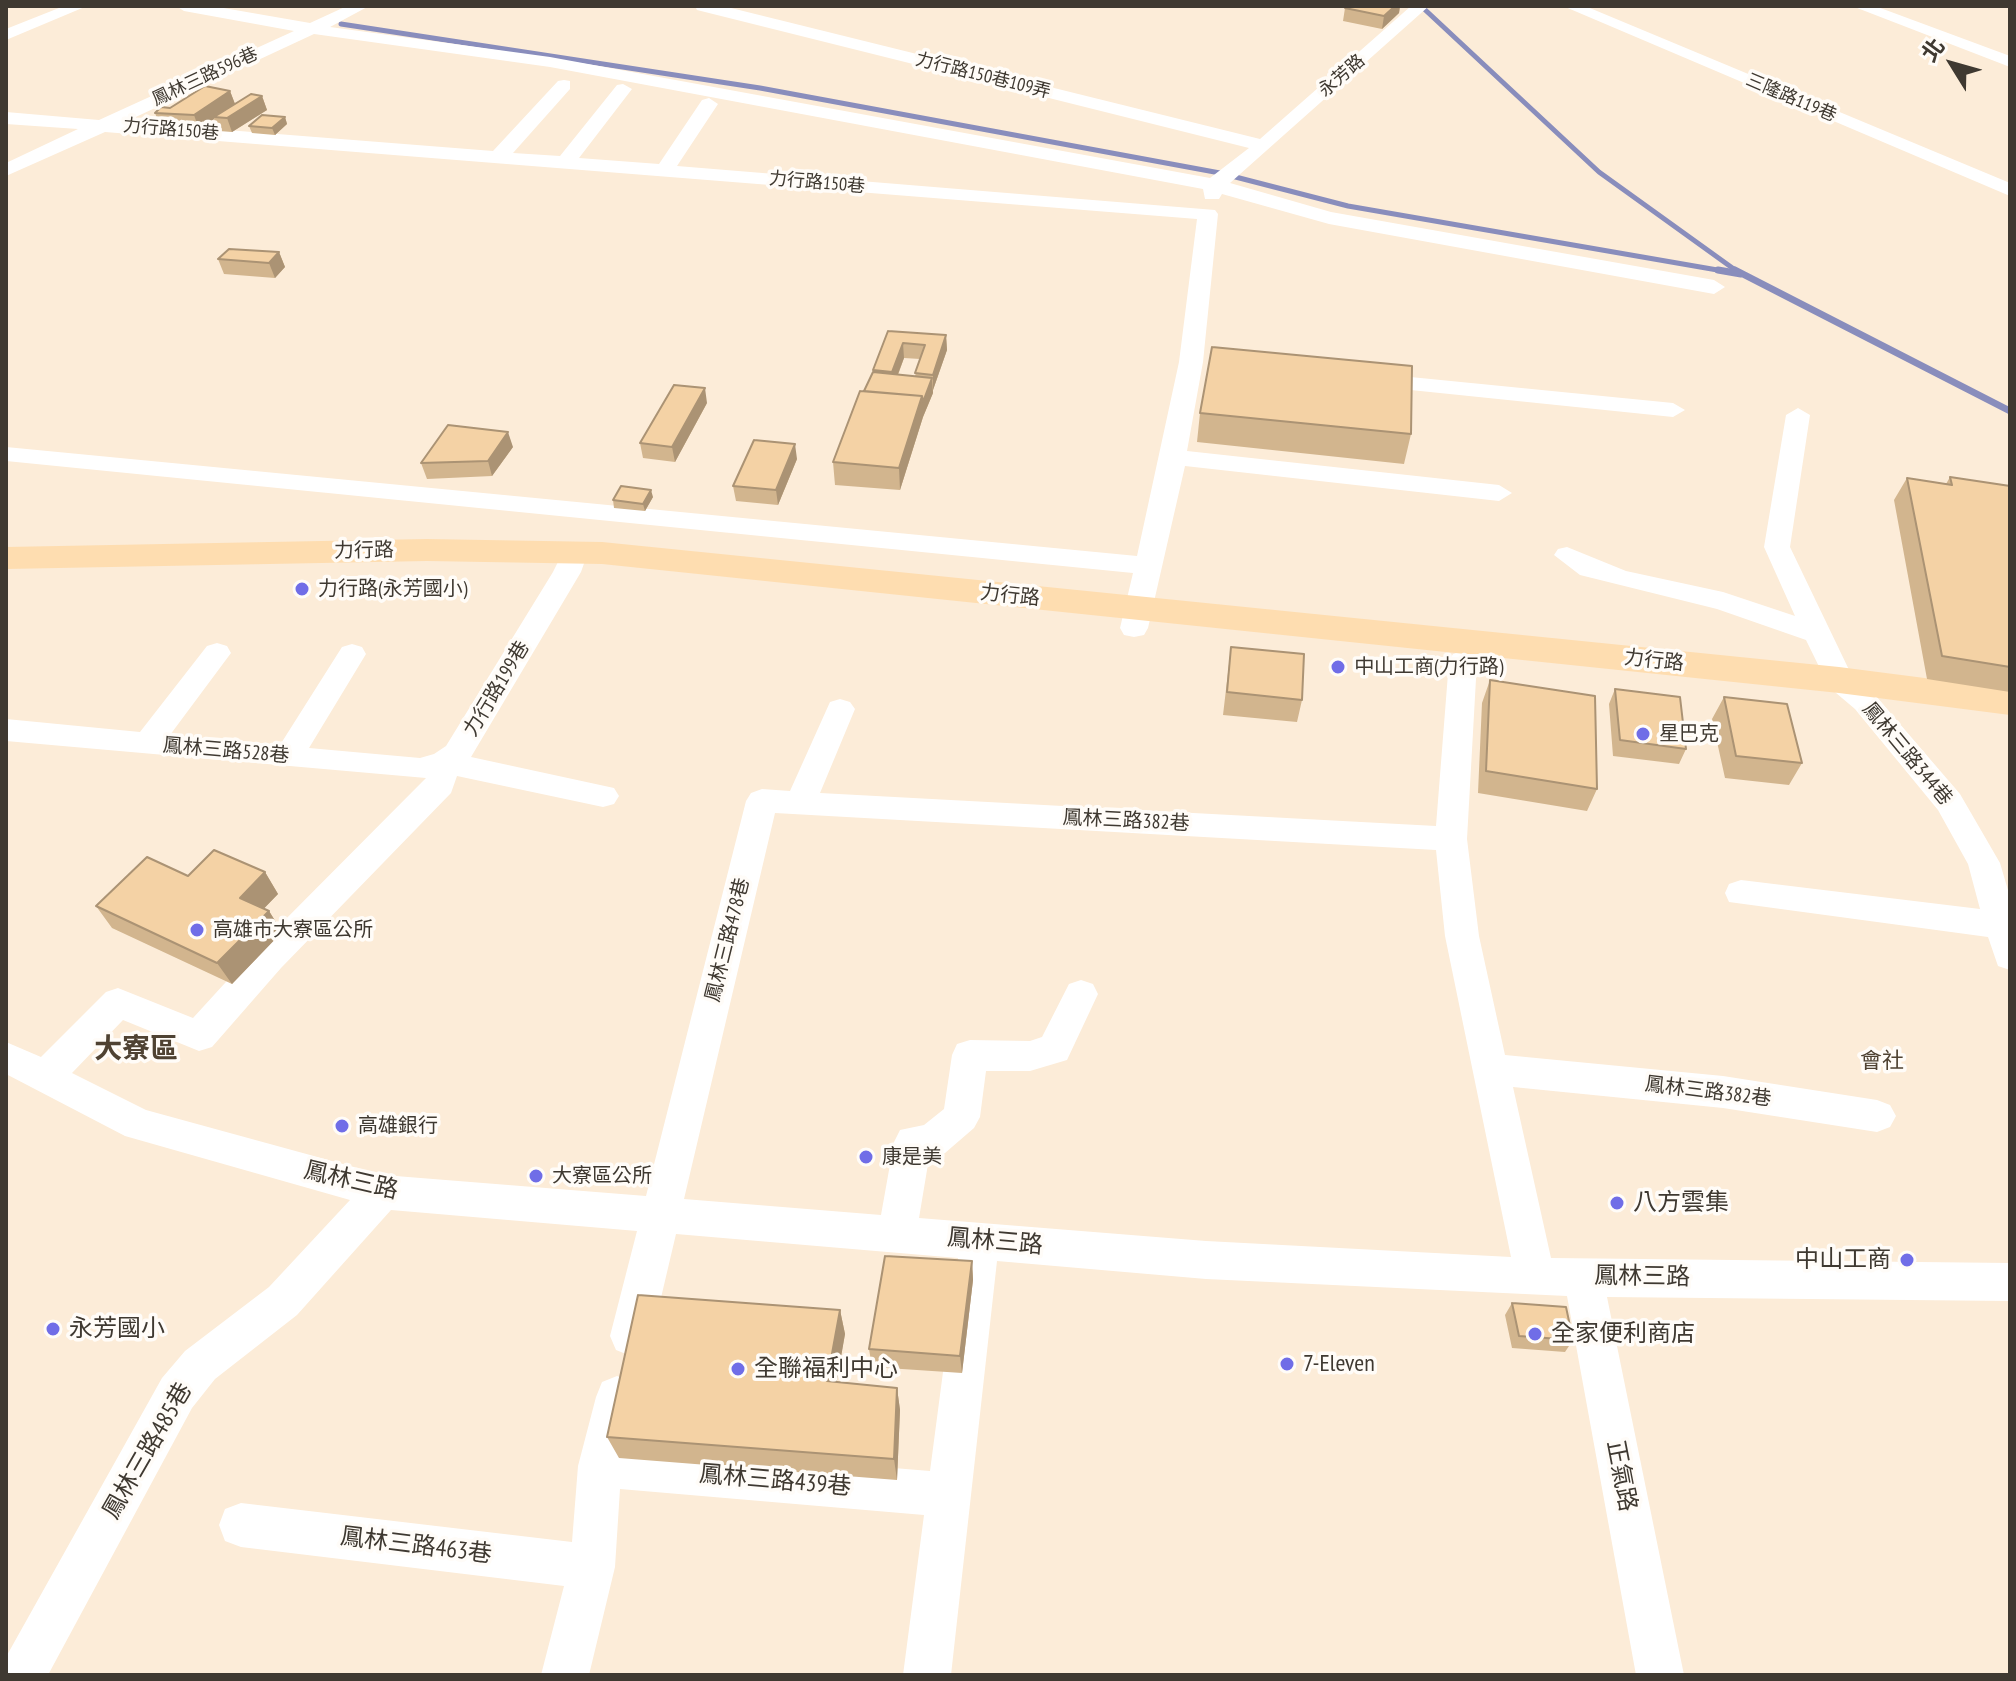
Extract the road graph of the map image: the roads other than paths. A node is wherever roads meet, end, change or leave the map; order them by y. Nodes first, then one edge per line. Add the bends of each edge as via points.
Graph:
1 (79, 6) edge
2 (184, 6) edge
3 (357, 6) edge
4 (703, 6) edge
5 (1421, 6) edge
6 (1571, 6) edge
7 (1860, 6) edge
8 (309, 29) junction
9 (6, 35) edge
10 (2010, 62) edge
11 (564, 85) dead end
12 (623, 89) dead end
13 (709, 104) dead end
14 (6, 118) edge
15 (103, 125) junction
16 (1263, 146) junction
17 (498, 157) junction
18 (565, 163) junction
19 (6, 170) edge
20 (664, 171) junction
21 (2005, 183) edge
22 (1214, 185) junction
23 (1208, 214) junction
24 (1714, 287) dead end
25 (1191, 362) junction
26 (1222, 365) edge
27 (1346, 378) edge
28 (1673, 410) dead end
29 (1798, 415) dead end
30 (6, 454) edge
31 (1174, 457) junction
32 (1499, 493) dead end
33 (1567, 555) dead end
34 (6, 558) edge
35 (571, 562) junction
36 (1151, 566) junction
37 (6, 575) edge
38 (1136, 618) junction
39 (1817, 634) junction
40 (217, 653) dead end
41 (352, 654) dead end
42 (1463, 661) junction
43 (1852, 691) junction
44 (2010, 702) edge
45 (840, 709) dead end
46 (2010, 721) edge
47 (6, 730) edge
48 (147, 744) junction
49 (288, 757) junction
50 (444, 762) junction
51 (603, 796) dead end
52 (800, 803) junction
53 (1451, 839) junction
54 (1741, 893) dead end
55 (2007, 936) edge
56 (1081, 994) dead end
57 (6, 1057) edge
58 (1491, 1069) junction
59 (45, 1077) junction
60 (1877, 1116) dead end
61 (383, 1192) junction
62 (659, 1215) junction
63 (897, 1235) junction
64 (980, 1241) junction
65 (1535, 1277) junction
66 (1583, 1277) junction
67 (2010, 1282) edge
68 (600, 1466) junction
69 (949, 1495) junction
70 (241, 1525) dead end
71 (592, 1567) junction
72 (22, 1675) edge
73 (565, 1675) edge
74 (927, 1675) edge
75 (1660, 1675) edge

1 - 9 street
2 - 8 street
3 - 8 street, 鳳林三路596巷
4 - 16 street, 力行路150巷109弄
5 - 16 street, 永芳路
6 - 21 street, 三隆路119巷
7 - 10 street
8 - 15 street, 鳳林三路596巷
8 - 22 street via 550,62
11 - 17 street
12 - 18 street
13 - 20 street
14 - 15 street, 力行路150巷
15 - 17 street, 力行路150巷
15 - 19 street, 鳳林三路596巷
16 - 22 street
17 - 18 street, 力行路150巷
18 - 20 street, 力行路150巷
20 - 23 street, 力行路150巷
22 - 23 street
22 - 24 street via 1329,218
23 - 25 street
25 - 26 street
25 - 31 street
27 - 28 street
29 - 39 street, 鳳林三路344巷 via 1777,547
30 - 36 street
31 - 32 street
31 - 36 street
33 - 39 street via 1621,579 1723,601
34 - 35 main road, 力行路 via 427,550
35 - 37 main road, 力行路
35 - 38 main road, 力行路
35 - 50 street, 力行路199巷 via 457,754
36 - 38 street
38 - 42 main road, 力行路
38 - 43 main road, 力行路
39 - 43 street, 鳳林三路344巷
40 - 48 street
41 - 49 street
42 - 43 main road, 力行路
42 - 53 street
43 - 44 main road, 力行路
43 - 46 main road, 力行路
43 - 55 street, 鳳林三路344巷 via 1949,802 1984,863
45 - 52 street
47 - 48 street, 鳳林三路528巷
48 - 49 street, 鳳林三路528巷
49 - 50 street, 鳳林三路528巷 via 420,769
50 - 51 street, 力行路199巷
50 - 59 street via 440,785 199,1036 118,1002
52 - 53 street, 鳳林三路382巷
52 - 62 street, 鳳林三路478巷 via 762,801
53 - 58 street via 1462,936
54 - 55 street, 鳳林三路344巷
56 - 63 street via 1054,1049 1030,1056 970,1055 961,1117 932,1141 913,1142
57 - 59 street, 鳳林三路
58 - 60 street, 鳳林三路382巷 via 1723,1092
58 - 65 street
59 - 61 street, 鳳林三路 via 138,1124
61 - 62 street, 鳳林三路
61 - 72 street, 鳳林三路485巷 via 320,1265 200,1365 177,1393
62 - 63 street, 鳳林三路
62 - 68 street
63 - 64 street, 鳳林三路
64 - 65 street, 鳳林三路 via 1206,1260
64 - 69 street
65 - 66 street, 鳳林三路
66 - 67 street, 鳳林三路
66 - 75 street, 正氣路
68 - 69 street, 鳳林三路439巷
68 - 71 street
69 - 74 street
70 - 71 street, 鳳林三路463巷
71 - 73 street

